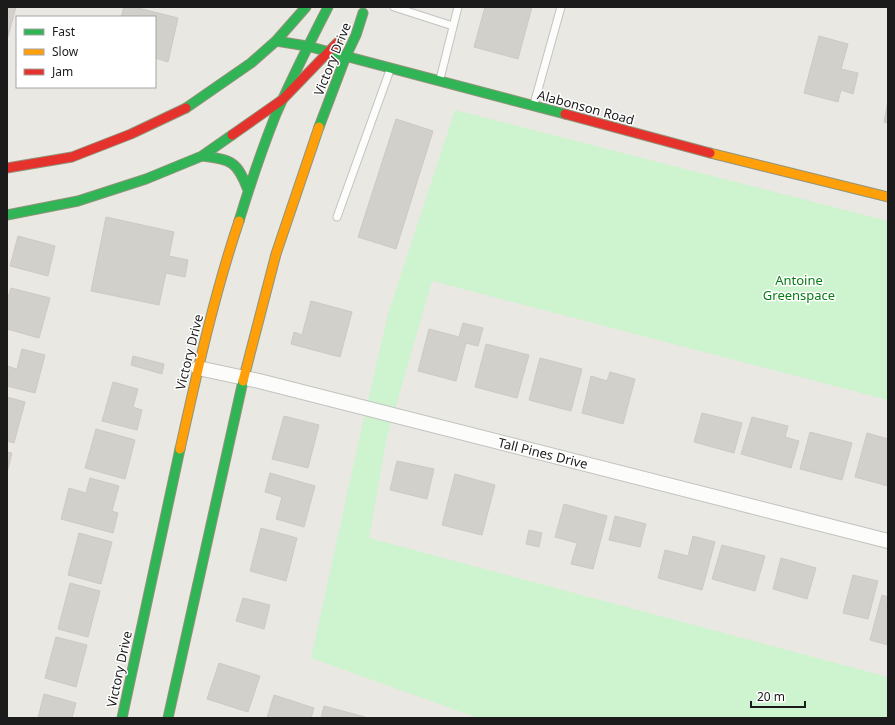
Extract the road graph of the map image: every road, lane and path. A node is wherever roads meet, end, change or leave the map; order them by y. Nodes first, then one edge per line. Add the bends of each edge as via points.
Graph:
1 (306, 7) edge
2 (328, 7) edge
3 (394, 7) edge
4 (458, 7) edge
5 (561, 7) edge
6 (365, 10) edge
7 (453, 26) junction
8 (276, 41) junction
9 (307, 46) junction
10 (330, 52) junction
11 (346, 56) junction
12 (390, 68) junction
13 (439, 81) junction
14 (282, 100) junction
15 (533, 106) junction
16 (202, 156) junction
17 (7, 168) edge
18 (248, 190) junction
19 (888, 197) edge
20 (7, 215) edge
21 (337, 217) dead end
22 (198, 368) junction
23 (244, 377) junction
24 (888, 541) edge
25 (122, 718) edge
26 (168, 718) edge

1 - 8 main road
2 - 9 main road, Victory Drive
3 - 7 lane
4 - 7 lane
5 - 15 lane
6 - 10 main road
6 - 11 main road, Victory Drive
7 - 13 lane
8 - 9 main road, Alabonson Road
8 - 17 main road via 251,63 189,107 170,116 72,157
9 - 10 main road, Alabonson Road
9 - 14 main road, Victory Drive
10 - 11 main road, Alabonson Road
10 - 14 main road
11 - 12 main road, Alabonson Road
11 - 23 main road, Victory Drive via 276,254
12 - 13 main road, Alabonson Road
12 - 21 lane
13 - 15 main road, Alabonson Road
14 - 16 main road
14 - 18 main road, Victory Drive
15 - 19 main road, Alabonson Road
16 - 18 main road via 227,159 238,167
16 - 20 main road via 146,179 78,202
18 - 22 main road, Victory Drive via 220,282
22 - 23 street, Tall Pines Drive
22 - 25 main road, Victory Drive
23 - 24 street, Tall Pines Drive
23 - 26 main road, Victory Drive

